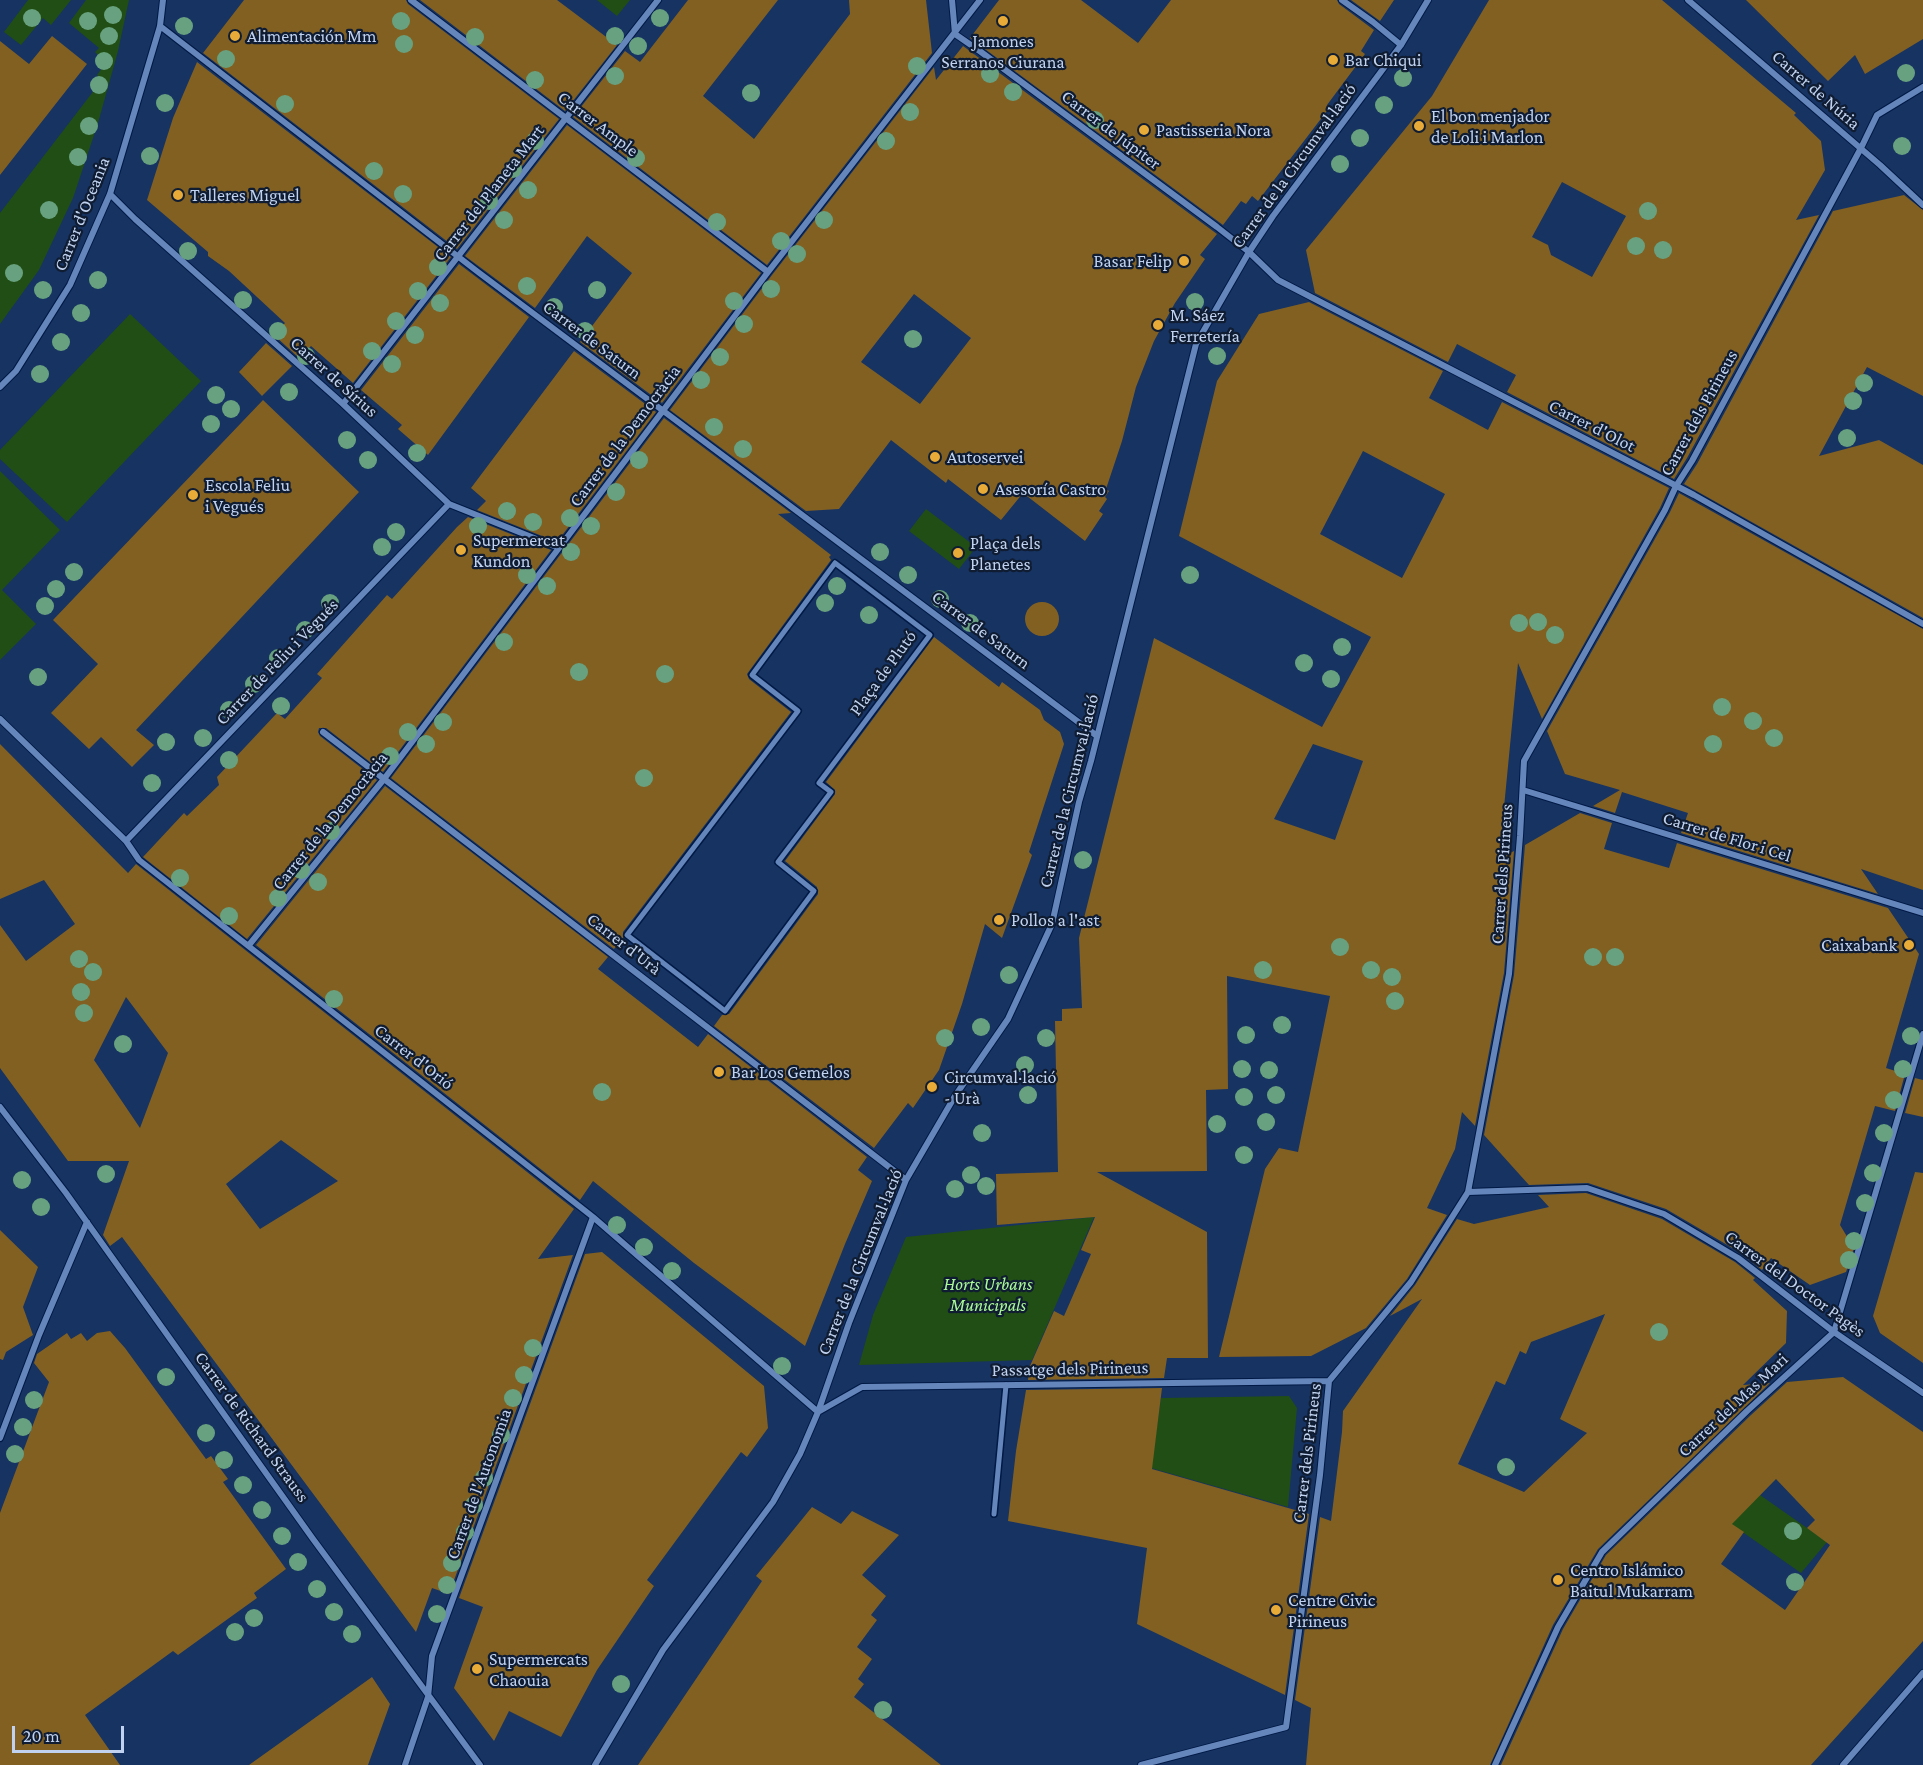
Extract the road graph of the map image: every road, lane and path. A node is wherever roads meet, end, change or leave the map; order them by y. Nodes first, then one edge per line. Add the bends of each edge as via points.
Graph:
1 (163, 0) edge
2 (411, 0) edge
3 (658, 0) edge
4 (952, 0) edge
5 (980, 0) edge
6 (1342, 0) edge
7 (1428, 0) edge
8 (1688, 0) edge
9 (160, 26) junction
10 (955, 34) junction
11 (1401, 45) junction
12 (1923, 87) edge
13 (566, 118) junction
14 (1861, 148) junction
15 (110, 194) junction
16 (1923, 205) edge
17 (1249, 252) junction
18 (459, 257) junction
19 (768, 272) junction
20 (0, 387) edge
21 (343, 404) junction
22 (662, 412) junction
23 (1676, 486) junction
24 (449, 504) junction
25 (559, 548) junction
26 (1923, 624) edge
27 (0, 719) edge
28 (323, 732) dead end
29 (1097, 736) junction
30 (384, 779) junction
31 (1522, 790) junction
32 (126, 841) junction
33 (1923, 913) edge
34 (627, 935) joint
35 (249, 945) junction
36 (1923, 1034) edge
37 (0, 1107) edge
38 (906, 1180) junction
39 (1468, 1192) junction
40 (592, 1217) junction
41 (87, 1222) junction
42 (1834, 1332) junction
43 (1329, 1381) junction
44 (1006, 1385) junction
45 (1923, 1393) edge
46 (818, 1412) junction
47 (0, 1438) edge
48 (994, 1514) dead end
49 (1923, 1673) edge
50 (428, 1697) junction
51 (1849, 1759) junction
52 (405, 1765) edge
53 (480, 1765) edge
54 (595, 1765) edge
55 (1141, 1765) edge
56 (1495, 1765) edge
57 (1843, 1765) edge
58 (1854, 1765) edge

1 - 9 street, Carrer d'Oceania
2 - 13 street, Carrer Ample
3 - 13 street, Carrer del Planeta Mart
4 - 10 street
5 - 10 street, Carrer de la Democràcia
6 - 11 street
7 - 11 street, Carrer de la Circumval·lació
8 - 14 street, Carrer de Núria
9 - 15 street, Carrer d'Oceania
9 - 18 street, Carrer de Saturn
10 - 17 street, Carrer de Júpiter
10 - 19 street, Carrer de la Democràcia
11 - 17 street, Carrer de la Circumval·lació
12 - 14 street, Carrer dels Pirineus via 1877,115
13 - 18 street, Carrer del Planeta Mart
13 - 19 street, Carrer Ample
14 - 16 street, Carrer de Núria
14 - 23 street, Carrer dels Pirineus
15 - 20 street, Carrer d'Oceania via 70,285 16,371
15 - 21 street, Carrer de Sírius
17 - 23 street, Carrer d'Olot via 1278,280
17 - 29 street, Carrer de la Circumval·lació via 1197,344
18 - 21 street, Carrer del Planeta Mart
18 - 22 street, Carrer de Saturn
19 - 22 street, Carrer de la Democràcia
21 - 24 street, Carrer de Sírius
22 - 25 street, Carrer de la Democràcia
22 - 29 street, Carrer de Saturn
23 - 26 street, Carrer d'Olot
23 - 31 street, Carrer dels Pirineus via 1524,761
24 - 25 street, Carrer de Sírius
24 - 32 street, Carrer de Feliu i Vegués
25 - 30 street, Carrer de la Democràcia
27 - 32 street, Carrer d'Orió
28 - 30 street, Carrer d'Urà
29 - 38 street, Carrer de la Circumval·lació via 1052,924 1008,1019
30 - 35 street, Carrer de la Democràcia
30 - 38 street, Carrer d'Urà
31 - 33 street, Carrer de Flor i Cel
31 - 39 street, Carrer dels Pirineus via 1509,974
32 - 35 street, Carrer d'Orió via 139,860
34 - 34 street, Plaça de Plutó via 798,711 752,675 835,563 930,635 819,783 831,792 778,862 814,891 725,1011
35 - 40 street, Carrer d'Orió
36 - 42 street
37 - 41 street, Carrer de Richard Strauss
38 - 46 street, Carrer de la Circumval·lació
39 - 42 street, Carrer del Doctor Pagès via 1587,1188 1664,1214 1738,1258
39 - 43 street, Carrer dels Pirineus via 1411,1282
40 - 46 street, Carrer d'Orió
40 - 50 street, Carrer de l'Autonomia via 432,1656
41 - 47 street
41 - 50 street, Carrer de Richard Strauss
42 - 45 street, Carrer del Doctor Pagès
42 - 56 street, Carrer del Mas Mari via 1602,1552 1558,1627
43 - 44 street, Passatge dels Pirineus
43 - 55 street, Carrer dels Pirineus via 1286,1727
44 - 46 street, Passatge dels Pirineus via 862,1387
44 - 48 street
46 - 54 street, Carrer de la Circumval·lació via 773,1502 663,1650
49 - 51 street
50 - 52 street, Carrer de l'Autonomia
50 - 53 street, Carrer de Richard Strauss
51 - 57 street
51 - 58 street

